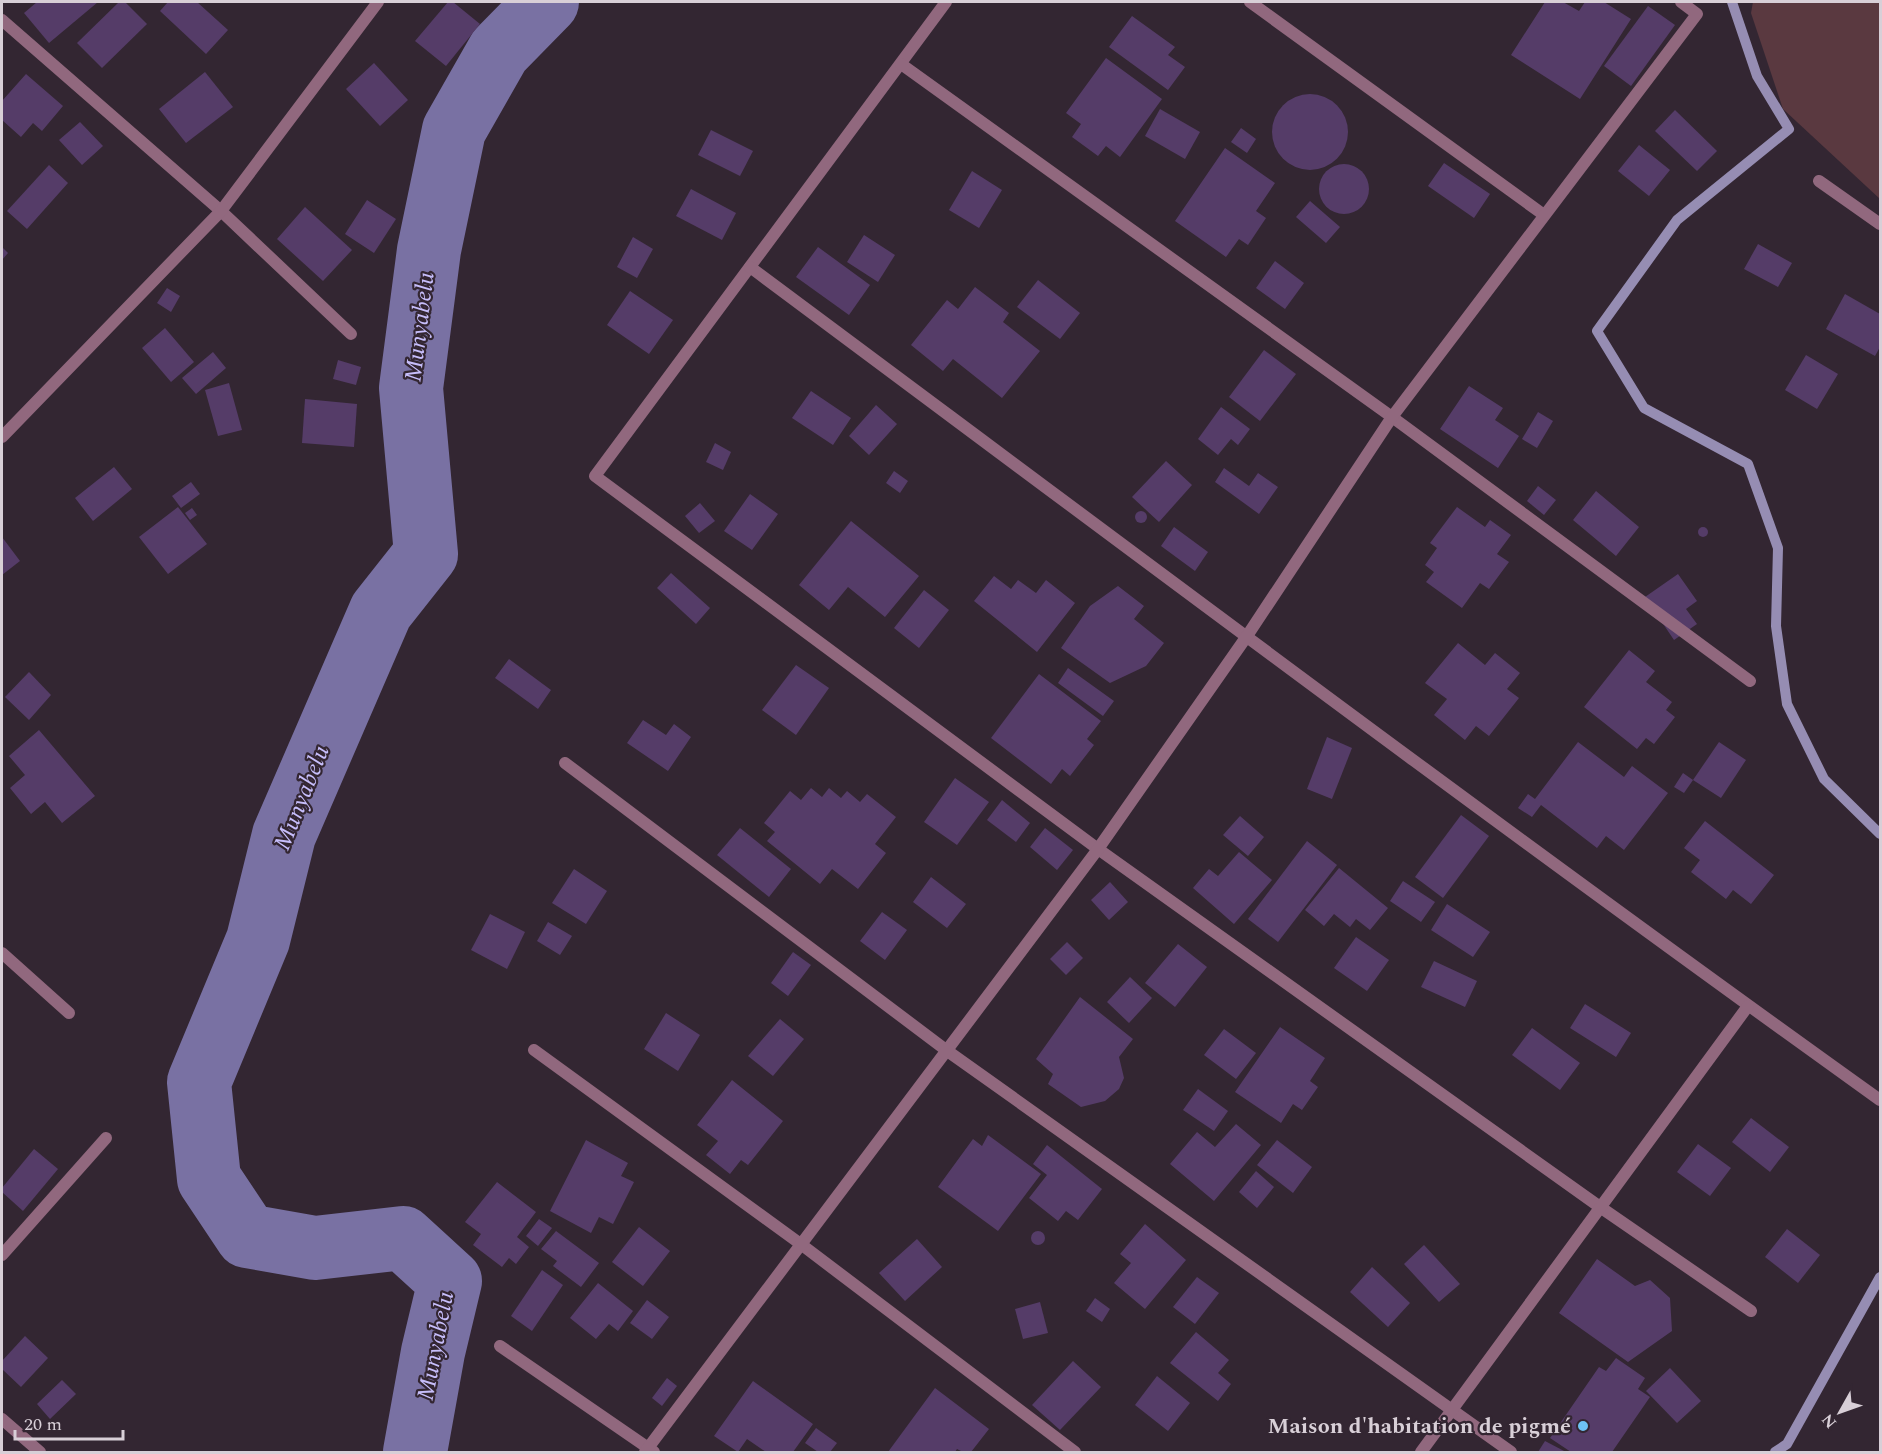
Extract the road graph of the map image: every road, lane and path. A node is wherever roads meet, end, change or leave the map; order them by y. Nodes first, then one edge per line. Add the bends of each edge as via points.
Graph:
1 (378, 2) edge
2 (946, 2) edge
3 (1250, 2) edge
4 (1681, 2) edge
5 (2, 20) edge
6 (901, 64) junction
7 (1819, 181) dead end
8 (221, 211) junction
9 (1544, 215) junction
10 (1881, 224) edge
11 (750, 267) junction
12 (351, 334) dead end
13 (1392, 417) junction
14 (2, 437) edge
15 (1247, 636) junction
16 (1750, 681) dead end
17 (565, 763) dead end
18 (1098, 849) junction
19 (2, 953) edge
20 (1748, 1006) junction
21 (69, 1012) dead end
22 (534, 1050) dead end
23 (946, 1050) junction
24 (1881, 1100) edge
25 (106, 1138) dead end
26 (1600, 1207) junction
27 (802, 1245) junction
28 (2, 1255) edge
29 (1751, 1311) dead end
30 (500, 1346) dead end
31 (1452, 1410) junction
32 (2, 1419) edge
33 (649, 1451) edge
34 (40, 1452) edge
35 (1075, 1452) edge
36 (1421, 1452) edge
37 (1511, 1452) edge

1 - 8 street
2 - 6 street
3 - 9 street
4 - 9 street via 1697,14
5 - 8 street
6 - 11 street
6 - 13 street
7 - 10 street
8 - 12 street
8 - 14 street
9 - 13 street
11 - 15 street
11 - 18 street via 595,476
13 - 15 street
13 - 16 street
15 - 18 street
15 - 20 street
17 - 23 street
18 - 23 street
18 - 26 street
19 - 21 street
20 - 24 street
20 - 26 street
22 - 27 street
23 - 27 street
23 - 31 street
25 - 28 street
26 - 29 street
26 - 31 street
27 - 33 street
27 - 35 street
30 - 33 street
31 - 36 street
31 - 37 street
32 - 34 street

